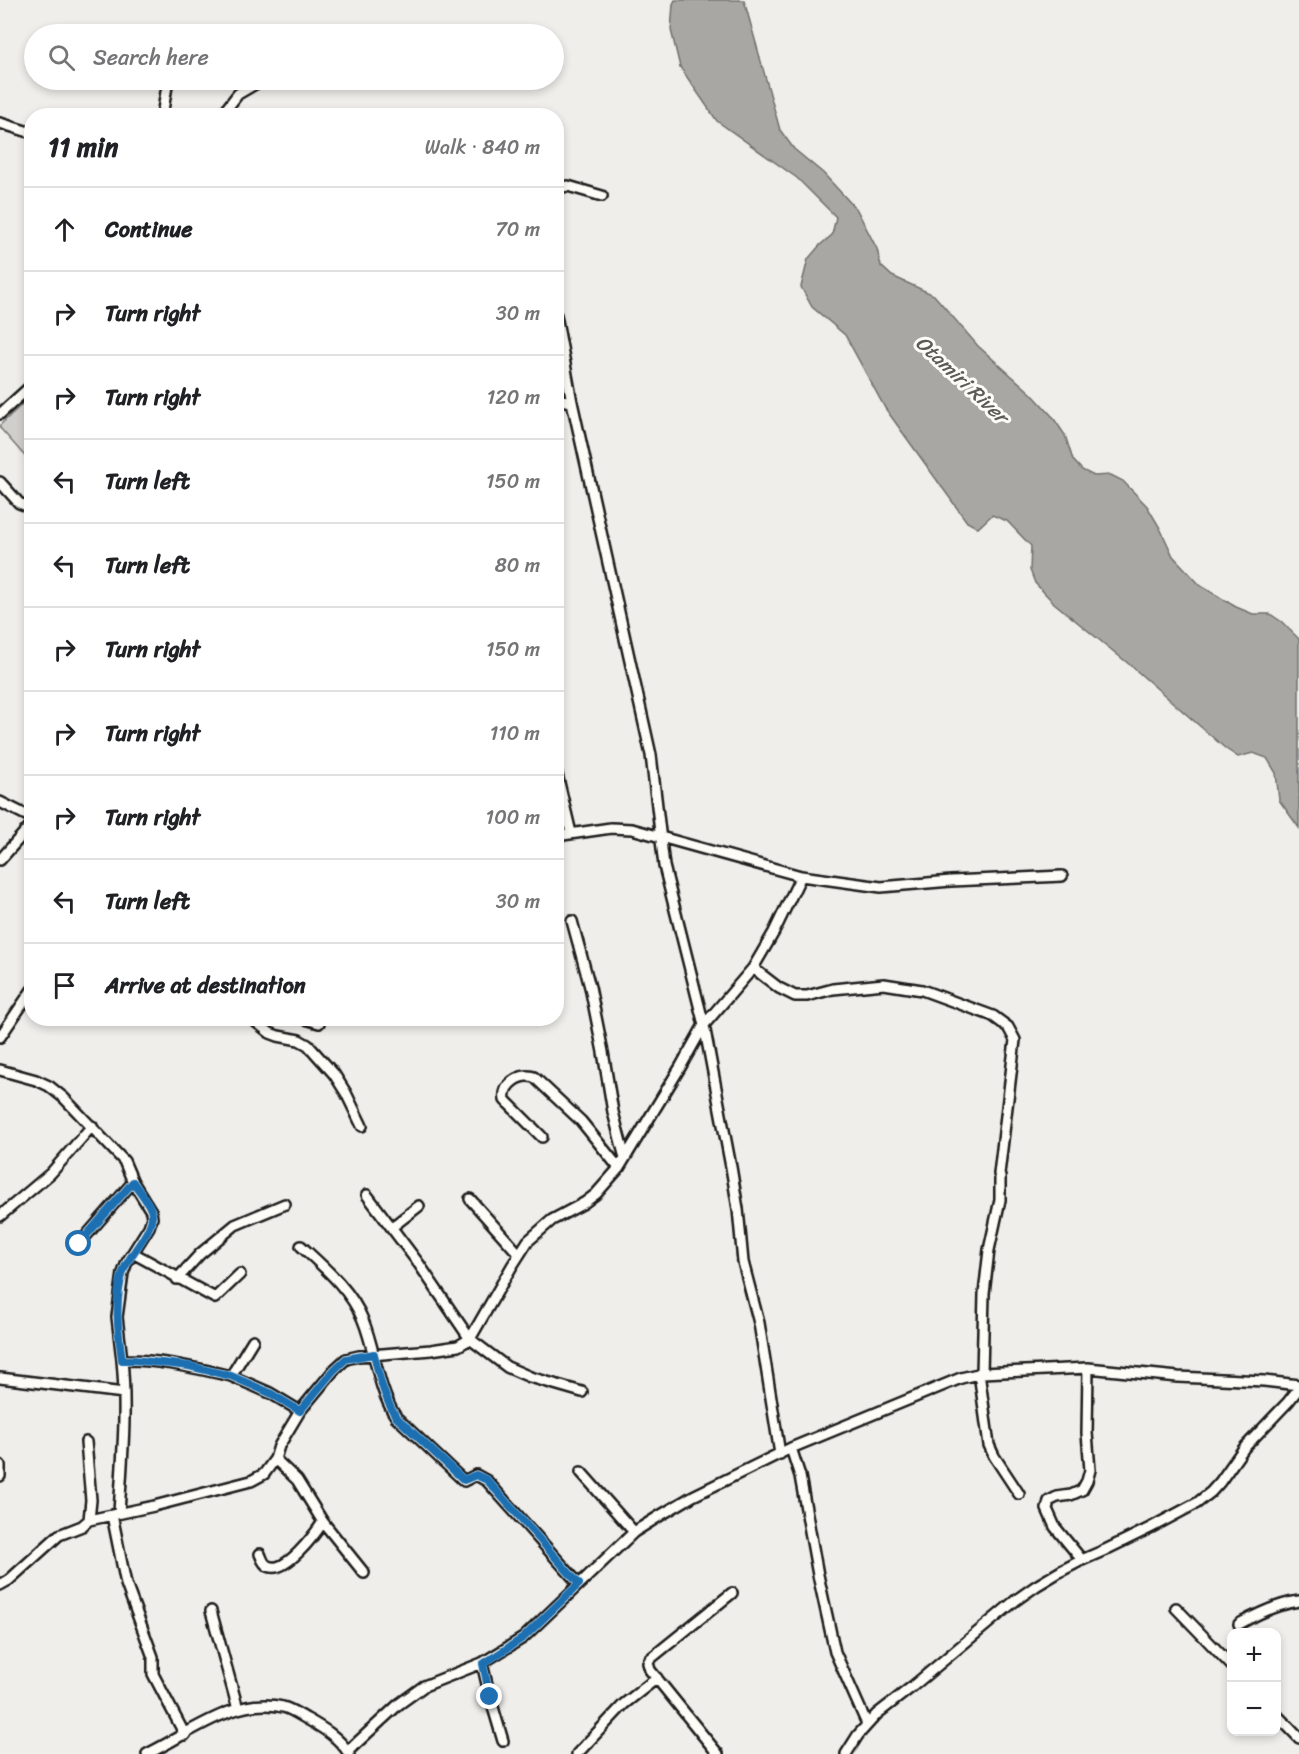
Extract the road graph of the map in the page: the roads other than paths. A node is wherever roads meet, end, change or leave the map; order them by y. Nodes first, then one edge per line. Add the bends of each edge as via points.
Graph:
1 (166, 90) edge
2 (245, 90) edge
3 (163, 108) edge
4 (227, 108) edge
5 (0, 123) edge
6 (24, 130) edge
7 (564, 187) edge
8 (602, 196) dead end
9 (564, 358) edge
10 (24, 393) edge
11 (564, 400) edge
12 (572, 402) junction
13 (0, 414) edge
14 (0, 482) edge
15 (24, 504) edge
16 (0, 802) edge
17 (564, 804) edge
18 (24, 814) edge
19 (24, 833) edge
20 (571, 833) junction
21 (564, 834) edge
22 (661, 837) junction
23 (0, 860) edge
24 (801, 876) junction
25 (1062, 876) dead end
26 (572, 921) dead end
27 (753, 968) junction
28 (24, 1002) edge
29 (704, 1025) junction
30 (261, 1026) edge
31 (0, 1037) edge
32 (0, 1070) edge
33 (362, 1125) dead end
34 (92, 1126) junction
35 (542, 1137) dead end
36 (626, 1158) junction
37 (619, 1168) junction
38 (133, 1182) junction
39 (367, 1195) dead end
40 (470, 1199) dead end
41 (285, 1204) dead end
42 (418, 1206) dead end
43 (0, 1216) edge
44 (392, 1227) junction
45 (79, 1244) dead end
46 (301, 1246) dead end
47 (133, 1253) junction
48 (519, 1254) junction
49 (240, 1274) dead end
50 (177, 1279) junction
51 (470, 1339) junction
52 (253, 1340) dead end
53 (374, 1354) junction
54 (122, 1360) junction
55 (1088, 1368) junction
56 (981, 1373) junction
57 (231, 1376) junction
58 (0, 1378) edge
59 (1299, 1386) edge
60 (582, 1392) dead end
61 (124, 1393) junction
62 (300, 1411) junction
63 (86, 1442) dead end
64 (791, 1448) junction
65 (780, 1454) junction
66 (275, 1459) junction
67 (0, 1465) edge
68 (581, 1472) dead end
69 (0, 1476) edge
70 (1019, 1494) dead end
71 (115, 1514) junction
72 (89, 1520) junction
73 (323, 1522) junction
74 (634, 1532) junction
75 (260, 1554) dead end
76 (1082, 1560) junction
77 (364, 1573) dead end
78 (579, 1584) junction
79 (0, 1585) edge
80 (732, 1593) dead end
81 (1299, 1601) edge
82 (1176, 1608) dead end
83 (211, 1611) dead end
84 (1239, 1624) dead end
85 (1227, 1661) edge
86 (483, 1664) junction
87 (657, 1678) junction
88 (238, 1708) junction
89 (1281, 1719) edge
90 (867, 1724) junction
91 (185, 1734) junction
92 (1299, 1738) edge
93 (503, 1741) dead end
94 (349, 1752) edge
95 (147, 1754) edge
96 (577, 1754) edge
97 (718, 1754) edge
98 (846, 1754) edge

1 - 3 street
2 - 4 street
5 - 6 street
7 - 8 street
9 - 12 street
10 - 13 street
11 - 12 street
12 - 22 street via 651,755
14 - 15 street
16 - 18 street
17 - 20 street
19 - 23 street
20 - 21 street
20 - 22 street via 610,828
22 - 24 street
22 - 29 street via 664,866
24 - 25 street via 881,887
24 - 27 street
26 - 36 street
27 - 29 street
27 - 56 street via 795,996 884,984 922,990 993,1016 1008,1027 1015,1040 999,1174 1000,1200 984,1294
28 - 31 street
29 - 36 street
29 - 65 street
30 - 33 street via 270,1033 308,1045 334,1074
32 - 34 street via 49,1086
34 - 38 street via 124,1161
34 - 43 street via 51,1173
35 - 37 street via 505,1100 508,1087 518,1077 534,1077 581,1121
36 - 37 street
37 - 48 street via 596,1194 552,1220
38 - 45 street
38 - 47 street via 152,1210 152,1218
39 - 44 street
40 - 48 street
41 - 50 street via 235,1225
42 - 44 street
44 - 51 street
46 - 53 street via 356,1305
47 - 50 street
47 - 54 street via 123,1273 118,1301
48 - 51 street
49 - 50 street via 215,1298
51 - 53 street via 458,1346
51 - 60 street via 507,1367
52 - 57 street
53 - 62 street via 346,1359
53 - 78 street via 382,1389 396,1417 464,1480 476,1475 487,1480
54 - 57 street via 189,1366
54 - 61 street
55 - 56 street
55 - 59 street
55 - 76 street via 1087,1481 1082,1490 1049,1501 1047,1509 1055,1527
56 - 64 street via 952,1381
56 - 70 street via 989,1445
57 - 62 street
58 - 61 street
59 - 76 street via 1211,1492 1150,1528
61 - 71 street via 124,1442
62 - 66 street
63 - 72 street
64 - 65 street
64 - 90 street via 835,1652
65 - 74 street via 693,1496
66 - 71 street via 264,1474 251,1481
66 - 73 street via 297,1480
67 - 69 street
68 - 74 street
71 - 72 street
71 - 91 street via 126,1584 153,1657 153,1674
72 - 79 street via 59,1535
73 - 75 street via 288,1561 270,1568
73 - 77 street
74 - 78 street
76 - 90 street via 1016,1600
78 - 86 street via 523,1638
80 - 87 street via 650,1659 648,1663
81 - 84 street via 1256,1614
82 - 85 street
83 - 88 street
86 - 93 street
86 - 94 street via 424,1686 399,1704
87 - 96 street via 624,1704
87 - 97 street
88 - 91 street
88 - 94 street via 261,1704 285,1708 338,1739
89 - 92 street
90 - 98 street
91 - 95 street

